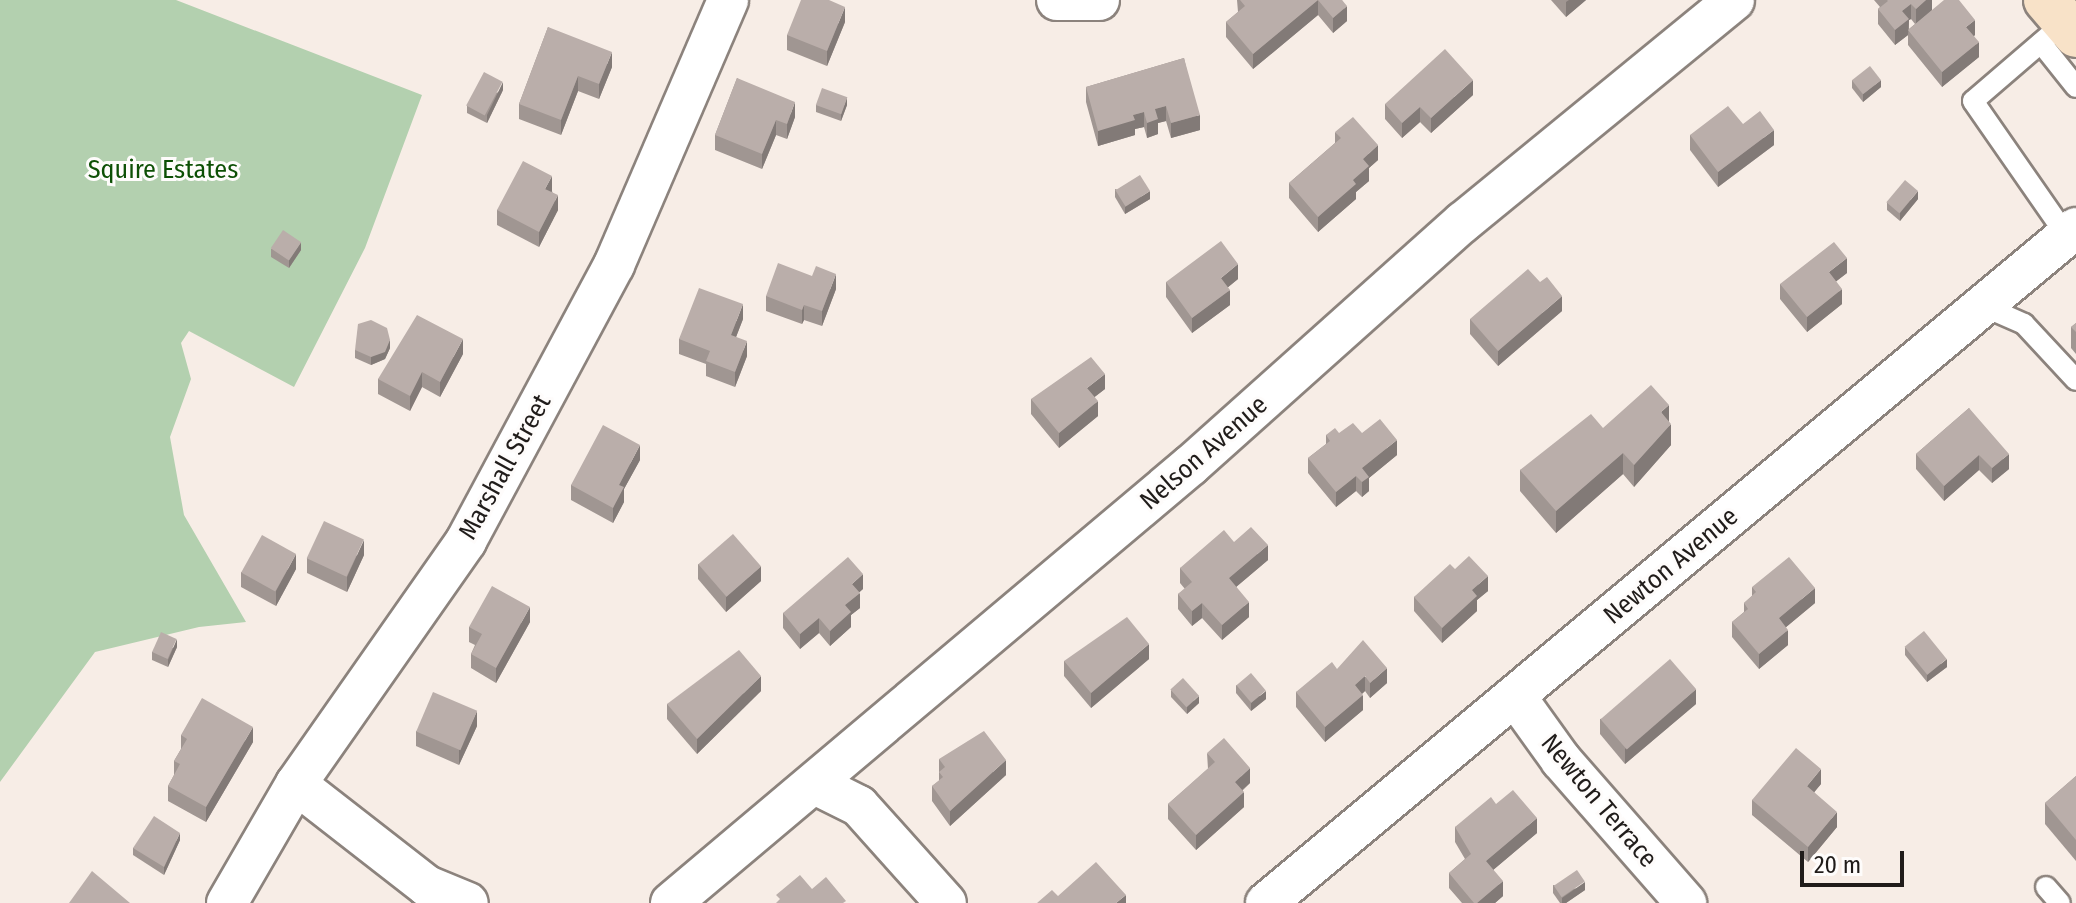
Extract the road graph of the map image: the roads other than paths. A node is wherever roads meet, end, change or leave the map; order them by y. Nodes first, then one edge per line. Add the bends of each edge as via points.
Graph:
1 (728, 0) edge
2 (1057, 0) edge
3 (1099, 0) edge
4 (1734, 0) edge
5 (2057, 25) edge
6 (2076, 87) edge
7 (2072, 232) edge
8 (1981, 305) junction
9 (2076, 380) edge
10 (1515, 696) junction
11 (296, 784) junction
12 (815, 784) junction
13 (2046, 887) dead end
14 (227, 903) edge
15 (468, 903) edge
16 (671, 903) edge
17 (946, 903) edge
18 (1266, 903) edge
19 (1686, 903) edge
20 (2060, 903) edge

1 - 11 street, Marshall Street via 614,265 466,541
2 - 3 street
4 - 12 street, Nelson Avenue via 1463,222 1191,465
5 - 6 lane
5 - 7 lane via 1973,101
7 - 8 street, Newton Avenue
8 - 9 lane via 2024,324
8 - 10 street, Newton Avenue
10 - 18 street, Newton Avenue
10 - 19 street, Newton Terrace via 1561,760
11 - 14 street, Marshall Street
11 - 15 street via 427,886
12 - 16 street, Nelson Avenue
12 - 17 street via 859,806
13 - 20 lane

